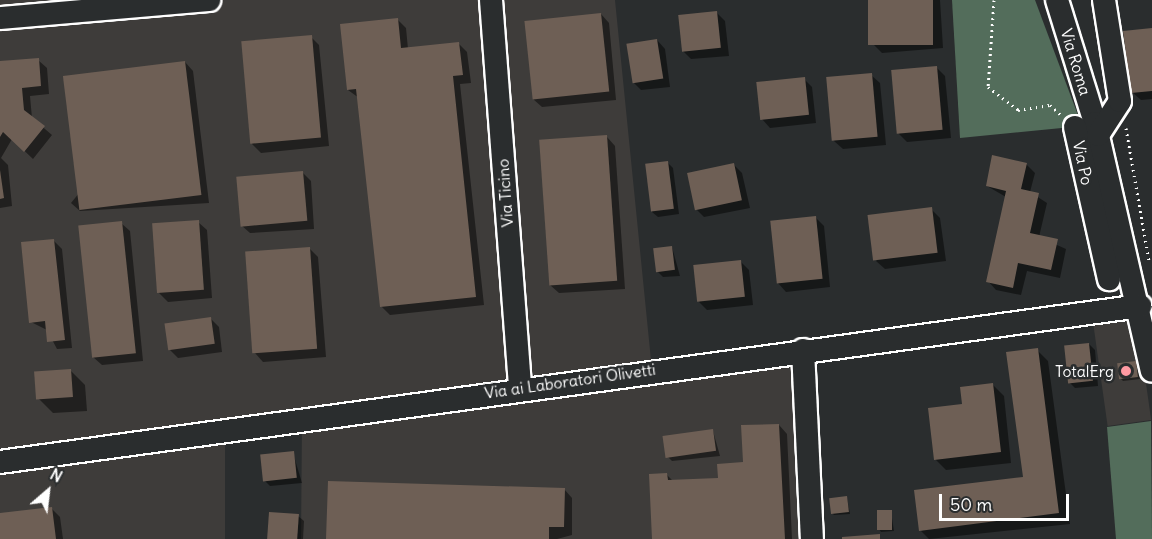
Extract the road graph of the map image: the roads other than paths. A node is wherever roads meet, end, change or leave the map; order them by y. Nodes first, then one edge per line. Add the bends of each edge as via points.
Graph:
1 (209, 0) edge
2 (491, 0) edge
3 (1057, 0) edge
4 (1104, 0) edge
5 (0, 18) edge
6 (1089, 128) junction
7 (1110, 179) junction
8 (1088, 188) junction
9 (1109, 279) dead end
10 (1140, 306) junction
11 (803, 350) junction
12 (1152, 371) edge
13 (520, 387) junction
14 (0, 462) edge
15 (812, 539) edge

1 - 5 street
2 - 13 street, Via Ticino
3 - 6 street, Via Roma
4 - 6 street via 1120,101
6 - 7 street
6 - 8 street, Via Po
7 - 8 street
7 - 10 street
8 - 9 street, Via Po
10 - 11 street, Via ai Laboratori Olivetti
10 - 12 street
11 - 13 street, Via ai Laboratori Olivetti
11 - 15 street
13 - 14 street, Via ai Laboratori Olivetti

